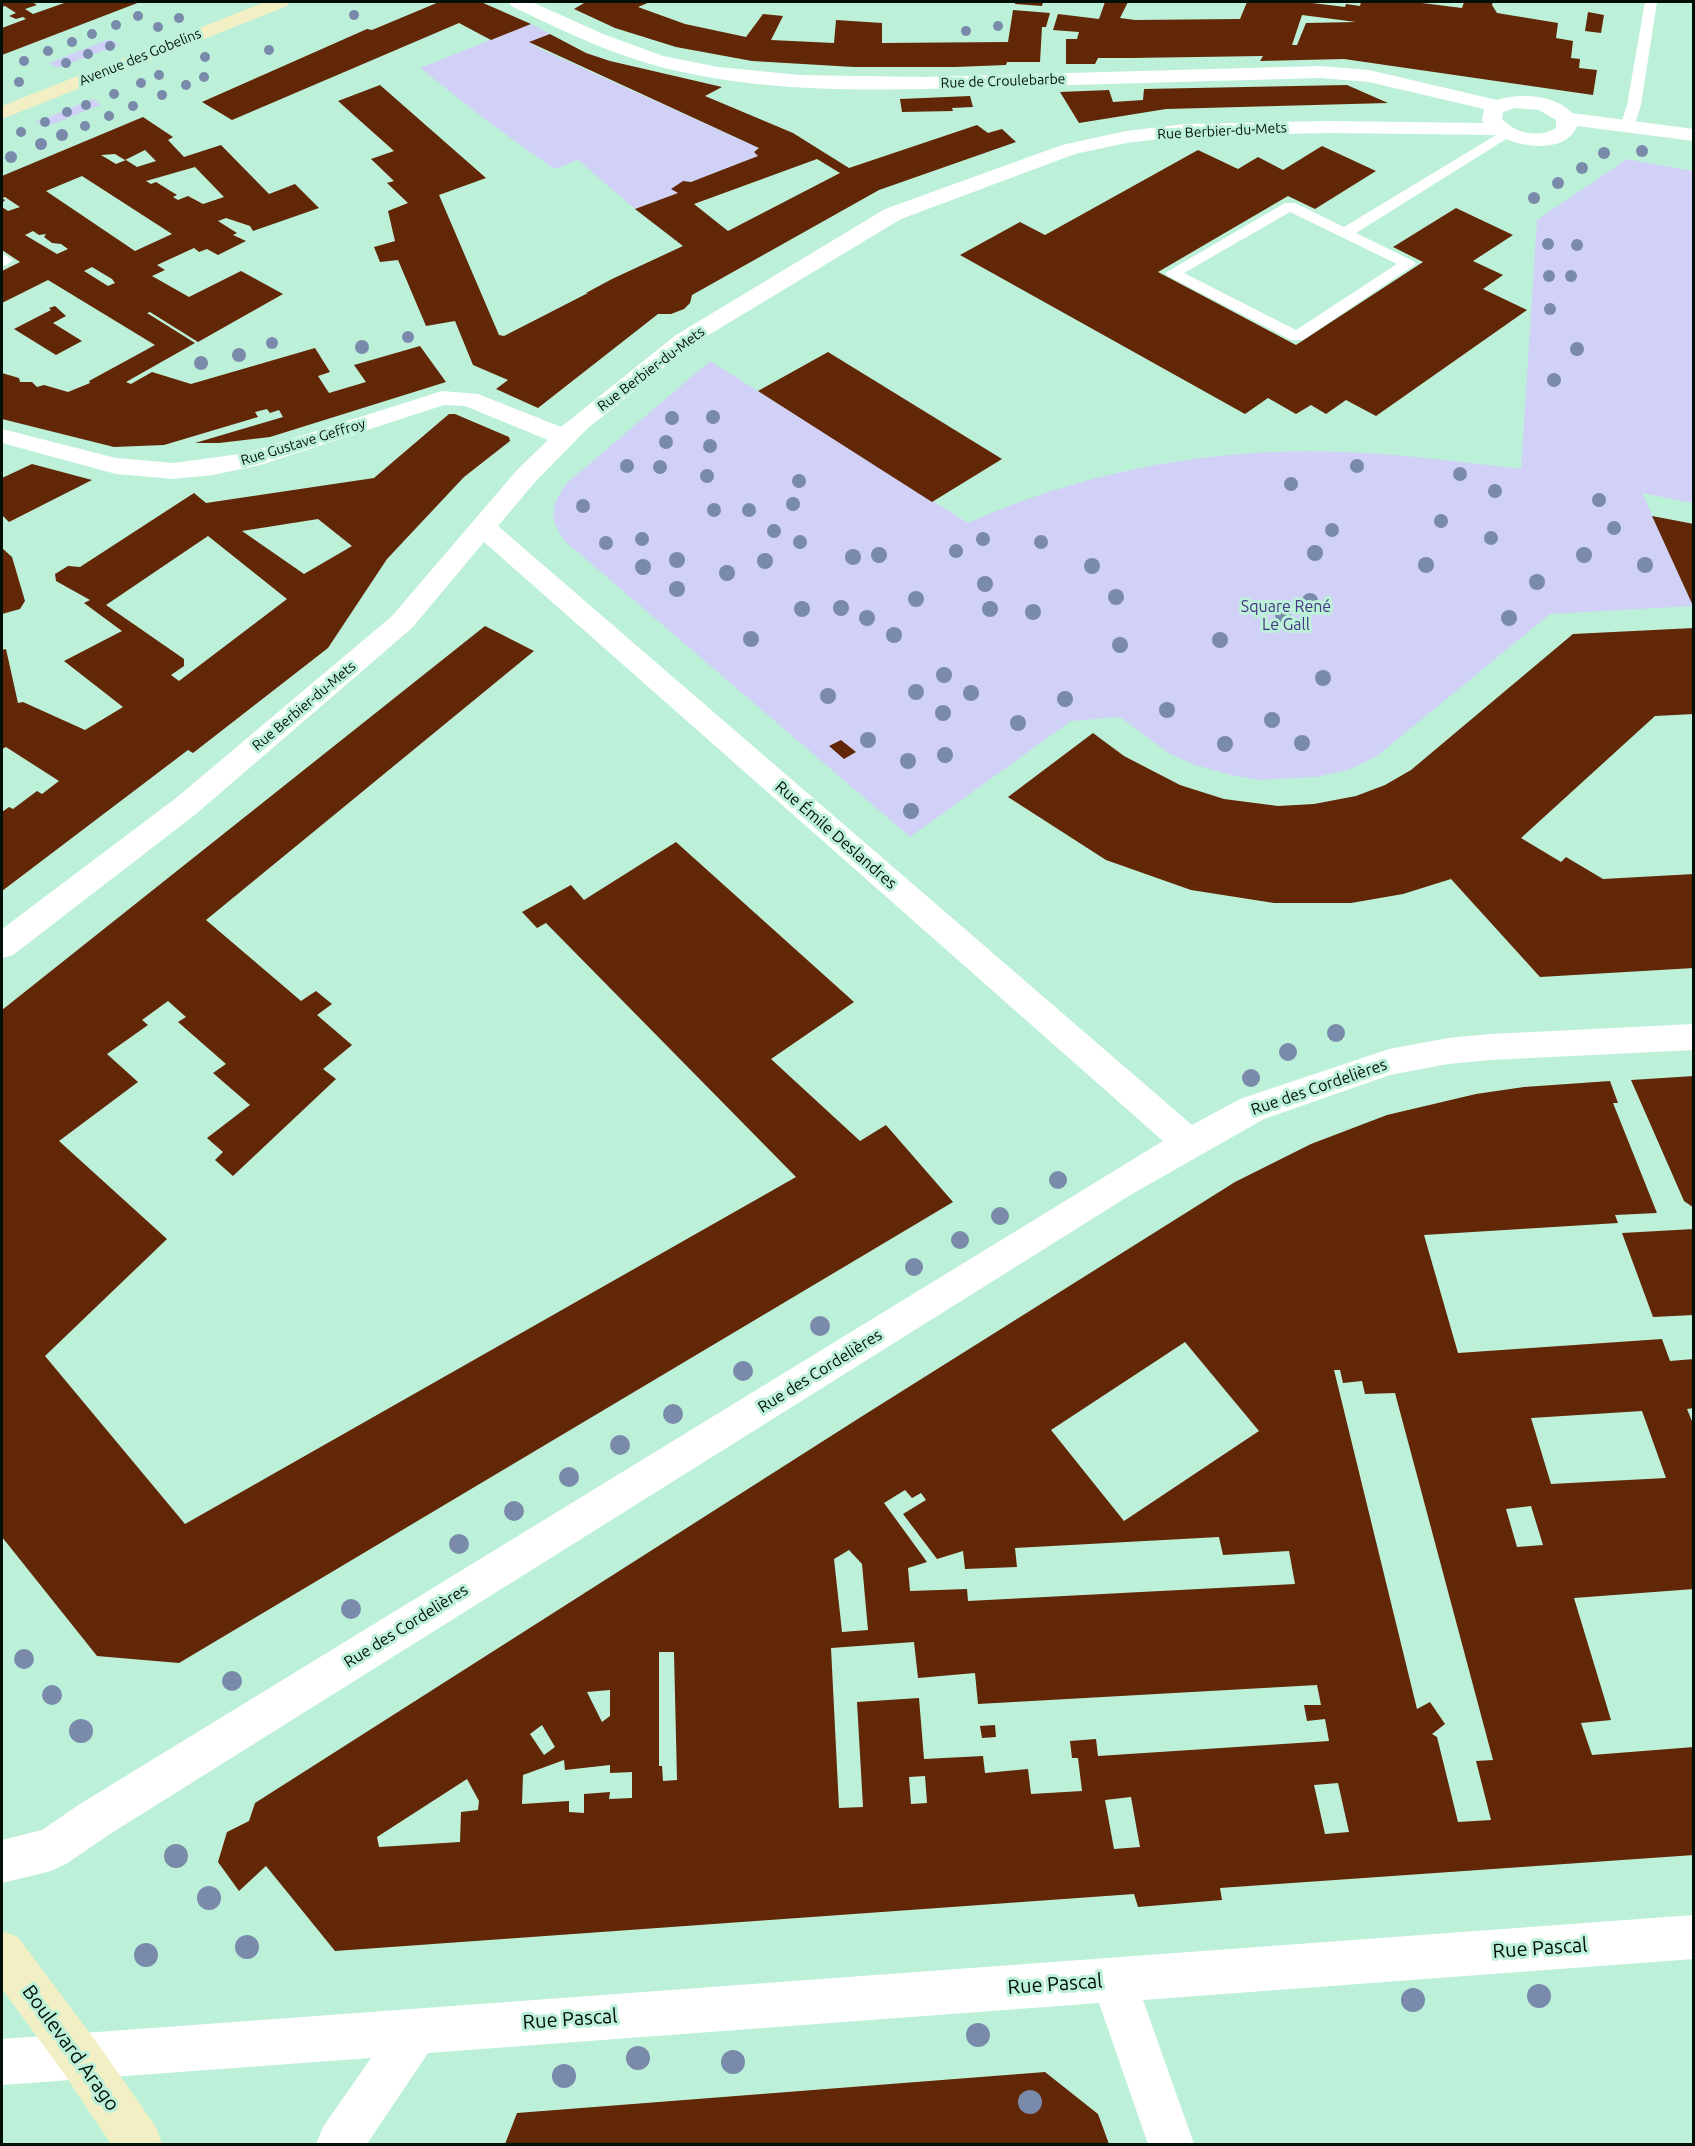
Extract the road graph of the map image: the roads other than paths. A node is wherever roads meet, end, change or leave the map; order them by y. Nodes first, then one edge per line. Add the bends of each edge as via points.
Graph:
1 (280, 2) edge
2 (518, 2) edge
3 (1651, 2) edge
4 (1498, 106) junction
5 (2, 113) edge
6 (1566, 118) junction
7 (1627, 127) junction
8 (1503, 131) junction
9 (1694, 135) edge
10 (1345, 233) junction
11 (2, 436) edge
12 (563, 437) junction
13 (484, 528) junction
14 (2, 946) edge
15 (1694, 1037) edge
16 (1189, 1143) junction
17 (2, 1861) edge
18 (1694, 1937) edge
19 (2, 1953) edge
20 (1113, 1980) junction
21 (417, 2031) junction
22 (79, 2056) junction
23 (2, 2062) edge
24 (139, 2145) edge
25 (340, 2145) edge
26 (1171, 2145) edge

1 - 5 main road, Avenue des Gobelins
2 - 4 street, Rue de Croulebarbe via 625,51 729,75 894,85 1320,72 1369,76
3 - 7 lane
4 - 6 street, Rue de Croulebarbe via 1530,102 1552,108
4 - 8 street via 1492,120
6 - 7 street, Rue de Croulebarbe
6 - 8 street via 1568,127 1553,138 1529,139
7 - 9 street, Rue de Croulebarbe
8 - 10 lane
8 - 12 street, Rue Berbier-du-Mets via 1329,127 1185,130 1069,149 893,214 684,340
10 - 10 lane via 1290,206 1173,273 1296,337 1408,264
11 - 12 street, Rue Gustave Geffroy via 116,466 173,471 251,460 455,397
12 - 13 street, Rue Berbier-du-Mets
13 - 14 street, Rue Berbier-du-Mets via 402,622 186,806
13 - 16 street, Rue Émile Deslandres
15 - 16 street, Rue des Cordelières via 1491,1047 1389,1062 1251,1109
16 - 17 street, Rue des Cordelières via 51,1849
18 - 20 street, Rue Pascal
19 - 22 main road, Boulevard Arago
20 - 21 street, Rue Pascal
20 - 26 street
21 - 22 street, Rue Pascal
21 - 25 street
22 - 23 street, Rue Pascal
22 - 24 main road, Boulevard Arago

